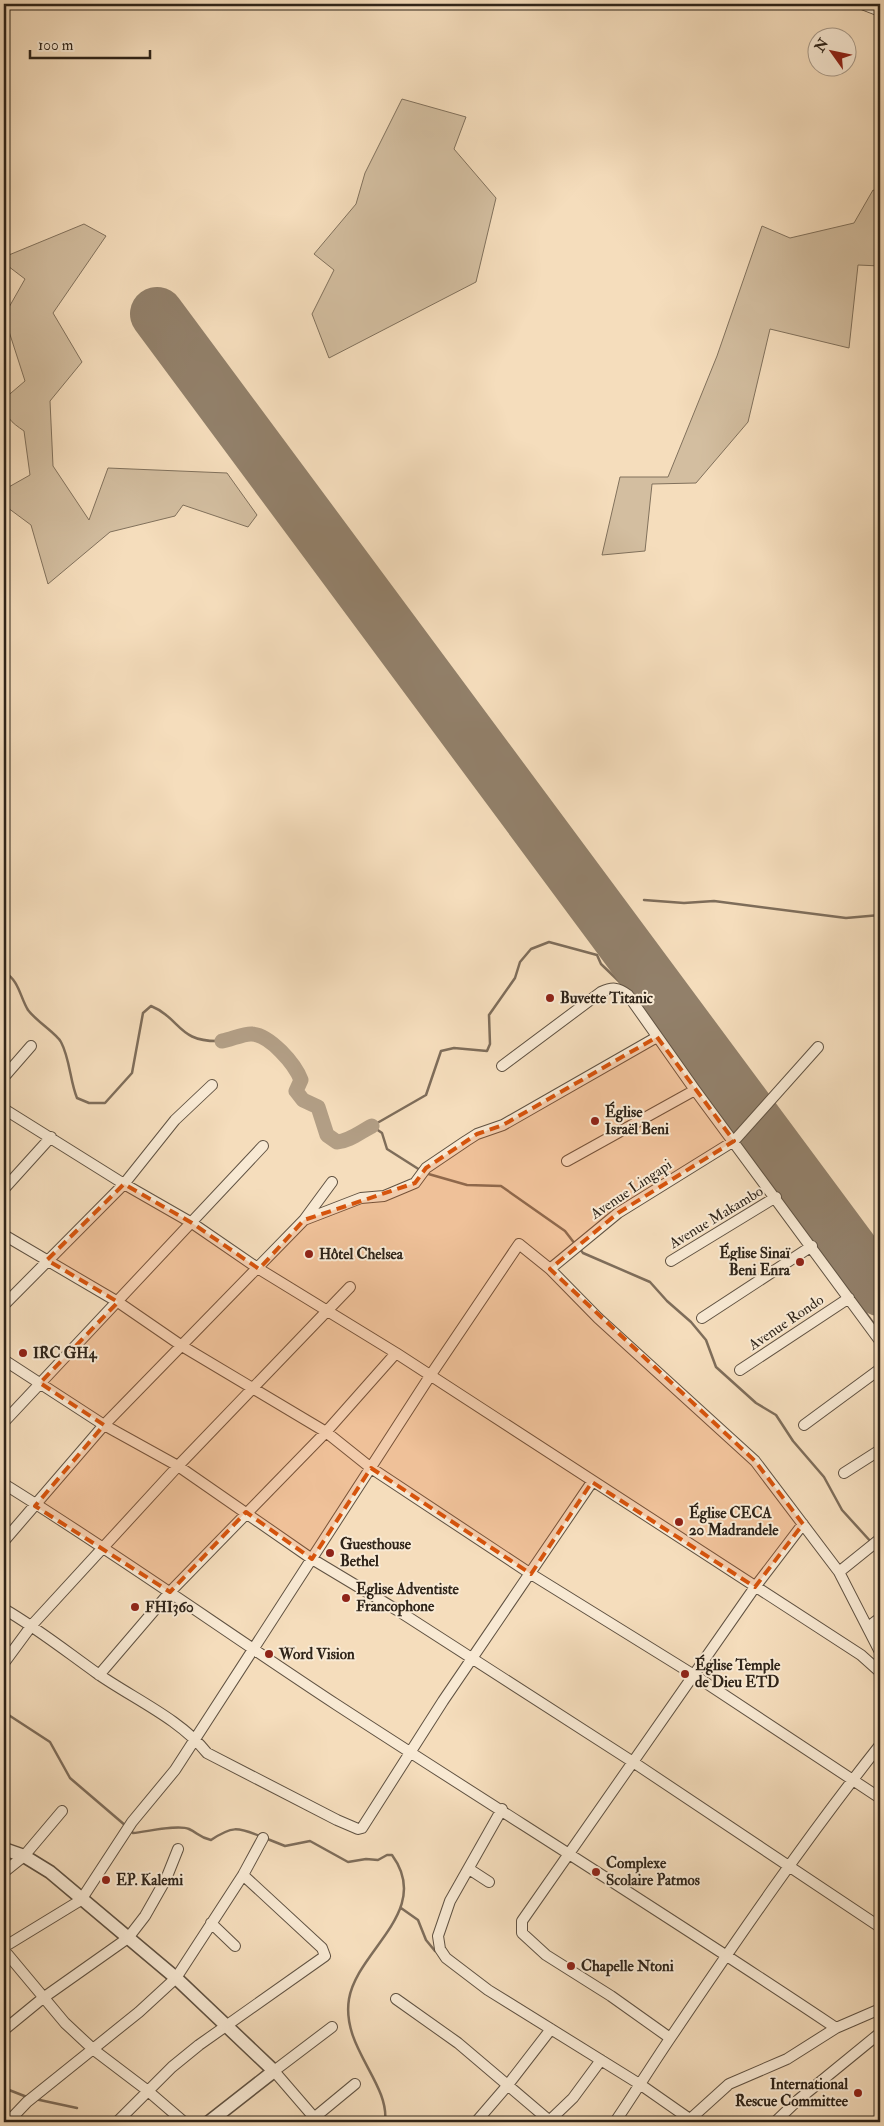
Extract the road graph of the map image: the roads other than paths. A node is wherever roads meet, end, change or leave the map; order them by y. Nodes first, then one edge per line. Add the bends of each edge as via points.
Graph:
1 (862, 4) edge
2 (880, 11) edge
3 (657, 1037) junction
4 (31, 1046) dead end
5 (818, 1047) dead end
6 (502, 1066) dead end
7 (4, 1077) edge
8 (212, 1085) dead end
9 (695, 1090) junction
10 (4, 1109) edge
11 (51, 1138) junction
12 (734, 1141) junction
13 (263, 1146) dead end
14 (567, 1161) dead end
15 (332, 1182) dead end
16 (124, 1184) junction
17 (4, 1189) edge
18 (776, 1197) junction
19 (304, 1220) junction
20 (192, 1223) junction
21 (4, 1235) edge
22 (812, 1246) junction
23 (47, 1260) junction
24 (671, 1261) dead end
25 (259, 1268) junction
26 (550, 1269) junction
27 (350, 1287) dead end
28 (849, 1298) junction
29 (118, 1302) junction
30 (4, 1305) edge
31 (326, 1311) junction
32 (702, 1318) dead end
33 (880, 1341) edge
34 (182, 1346) junction
35 (396, 1353) junction
36 (4, 1360) edge
37 (880, 1369) edge
38 (740, 1370) dead end
39 (430, 1376) junction
40 (40, 1383) junction
41 (252, 1389) junction
42 (4, 1422) edge
43 (104, 1425) junction
44 (804, 1425) dead end
45 (326, 1432) junction
46 (880, 1450) edge
47 (178, 1466) junction
48 (371, 1468) junction
49 (844, 1473) dead end
50 (592, 1482) junction
51 (4, 1484) edge
52 (35, 1506) junction
53 (246, 1512) junction
54 (803, 1524) junction
55 (880, 1539) edge
56 (4, 1541) edge
57 (104, 1547) junction
58 (312, 1559) junction
59 (839, 1572) junction
60 (531, 1574) junction
61 (755, 1587) junction
62 (170, 1592) junction
63 (4, 1609) edge
64 (880, 1618) edge
65 (32, 1625) junction
66 (868, 1627) junction
67 (253, 1650) junction
68 (880, 1652) edge
69 (472, 1658) junction
70 (4, 1663) edge
71 (880, 1672) edge
72 (99, 1675) junction
73 (694, 1675) junction
74 (195, 1738) junction
75 (880, 1745) edge
76 (411, 1752) junction
77 (633, 1762) junction
78 (853, 1779) junction
79 (880, 1798) edge
80 (502, 1810) junction
81 (62, 1811) dead end
82 (263, 1838) dead end
83 (4, 1849) edge
84 (178, 1849) dead end
85 (570, 1854) junction
86 (24, 1856) junction
87 (790, 1867) junction
88 (469, 1869) junction
89 (4, 1872) edge
90 (243, 1875) junction
91 (489, 1882) dead end
92 (81, 1900) junction
93 (211, 1923) junction
94 (880, 1927) edge
95 (128, 1938) junction
96 (234, 1946) dead end
97 (4, 1949) edge
98 (728, 1956) junction
99 (176, 1978) junction
100 (43, 1998) junction
101 (396, 1999) dead end
102 (880, 2009) edge
103 (225, 2024) junction
104 (332, 2026) dead end
105 (836, 2028) junction
106 (551, 2029) junction
107 (4, 2030) edge
108 (880, 2033) edge
109 (670, 2038) junction
110 (94, 2050) junction
111 (601, 2060) junction
112 (274, 2071) junction
113 (355, 2084) dead end
114 (641, 2085) junction
115 (508, 2086) junction
116 (148, 2091) junction
117 (14, 2120) edge
118 (314, 2121) edge
119 (690, 2121) edge
120 (117, 2122) edge
121 (184, 2122) edge
122 (209, 2122) edge
123 (476, 2122) edge
124 (550, 2122) edge
125 (615, 2122) edge
126 (775, 2122) edge

1 - 2 street
3 - 6 street via 628,995 616,988 608,989
3 - 9 street
3 - 19 street via 503,1125 477,1134 426,1168 415,1182 384,1196 361,1198
4 - 7 street
5 - 12 street, Avenue Lingapi
8 - 16 street via 175,1120
9 - 12 street
9 - 14 street
10 - 11 street
11 - 16 street
11 - 17 street
12 - 18 street
12 - 26 street, Avenue Lingapi via 618,1213
13 - 20 street
15 - 19 street
16 - 20 street
16 - 23 street
18 - 22 street
18 - 24 street, Avenue Makambo
19 - 25 street
20 - 25 street
20 - 29 street
21 - 23 street
22 - 28 street
22 - 32 street
23 - 29 street
23 - 30 street
25 - 31 street
25 - 34 street
26 - 39 street via 517,1245
26 - 54 street via 598,1318 755,1461
27 - 31 street
28 - 33 street
28 - 38 street, Avenue Rondo
29 - 34 street
29 - 40 street
31 - 35 street
31 - 41 street
34 - 41 street
34 - 43 street
35 - 39 street
35 - 45 street
36 - 40 street
37 - 44 street
39 - 48 street
39 - 50 street
40 - 42 street
40 - 43 street
41 - 45 street
41 - 47 street
43 - 47 street
43 - 52 street
45 - 48 street
45 - 53 street
46 - 49 street
47 - 53 street
47 - 57 street
48 - 58 street
48 - 60 street
50 - 60 street
50 - 61 street
51 - 52 street
52 - 56 street
52 - 57 street
53 - 58 street
53 - 62 street
54 - 59 street
54 - 61 street
55 - 59 street
57 - 62 street
57 - 65 street
58 - 67 street
58 - 69 street
59 - 66 street
60 - 69 street
60 - 73 street
61 - 71 street via 861,1655
61 - 73 street
62 - 67 street
62 - 72 street
63 - 65 street
64 - 66 street
65 - 70 street
65 - 72 street
66 - 68 street
67 - 74 street
67 - 76 street
69 - 76 street
69 - 77 street
72 - 74 street
73 - 77 street
73 - 78 street
74 - 76 street via 207,1753 358,1829 365,1825
74 - 92 street via 154,1798 132,1822
75 - 78 street
76 - 80 street
77 - 85 street
77 - 87 street
78 - 79 street
78 - 87 street
80 - 85 street
80 - 88 street
81 - 86 street
82 - 90 street
83 - 86 street
84 - 95 street via 145,1916
85 - 98 street
85 - 109 street via 522,1921 522,1934 546,1955
86 - 89 street
86 - 92 street via 50,1872
87 - 94 street
87 - 98 street
88 - 91 street
88 - 106 street via 444,1916 438,1936 440,1949 446,1958 488,1990
90 - 93 street
90 - 103 street via 322,1948 325,1956
92 - 95 street
92 - 97 street
93 - 96 street
93 - 99 street
95 - 99 street
95 - 100 street
97 - 100 street
98 - 105 street
98 - 109 street
99 - 103 street
99 - 110 street
100 - 107 street
100 - 110 street
101 - 115 street via 458,2043
102 - 105 street
103 - 112 street
103 - 116 street
104 - 112 street
105 - 119 street via 787,2059 728,2084
106 - 111 street
106 - 115 street
108 - 126 street
109 - 114 street
110 - 116 street
110 - 117 street via 30,2099
111 - 114 street
111 - 124 street via 573,2098
112 - 118 street
112 - 122 street
113 - 118 street
114 - 119 street
114 - 125 street
115 - 123 street
115 - 124 street
116 - 120 street
116 - 121 street

